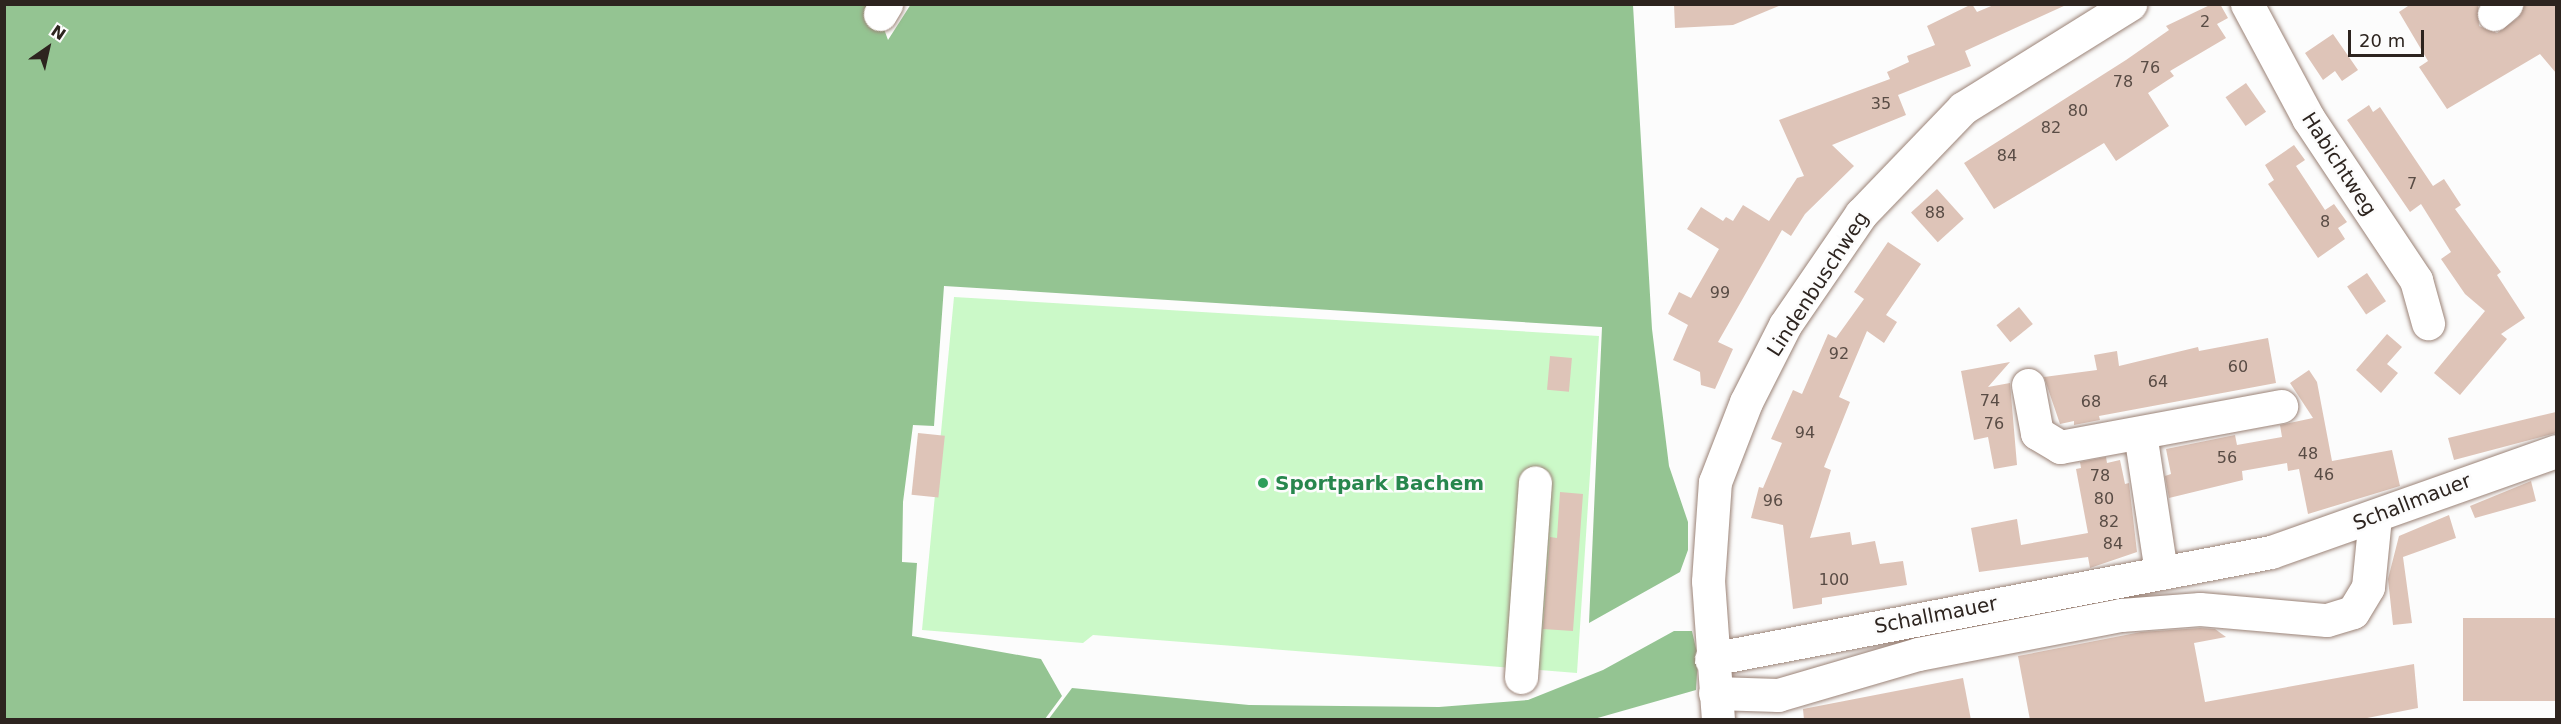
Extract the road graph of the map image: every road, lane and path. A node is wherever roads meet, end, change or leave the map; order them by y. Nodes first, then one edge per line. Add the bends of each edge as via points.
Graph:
1 (2130, 4) edge
2 (2247, 4) edge
3 (2428, 323) dead end
4 (2028, 386) dead end
5 (2281, 406) dead end
6 (2140, 434) junction
7 (2556, 451) edge
8 (1535, 483) dead end
9 (2375, 517) junction
10 (2161, 572) junction
11 (1711, 659) junction
12 (1521, 677) dead end
13 (1716, 706) edge

1 - 11 street, Lindenbuschweg via 1963,108 1861,214 1785,326 1746,402 1715,482 1708,581
2 - 3 street, Habichtweg via 2308,118 2416,280
4 - 6 street via 2037,433 2060,447
5 - 6 street
6 - 10 street
7 - 9 street, Schallmauer
8 - 12 street
9 - 10 street, Schallmauer via 2271,552
9 - 13 street via 2368,587 2353,612 2326,620 2200,609 2121,615 1918,654 1778,695
10 - 11 street, Schallmauer
11 - 13 street, Lindenbuschweg

